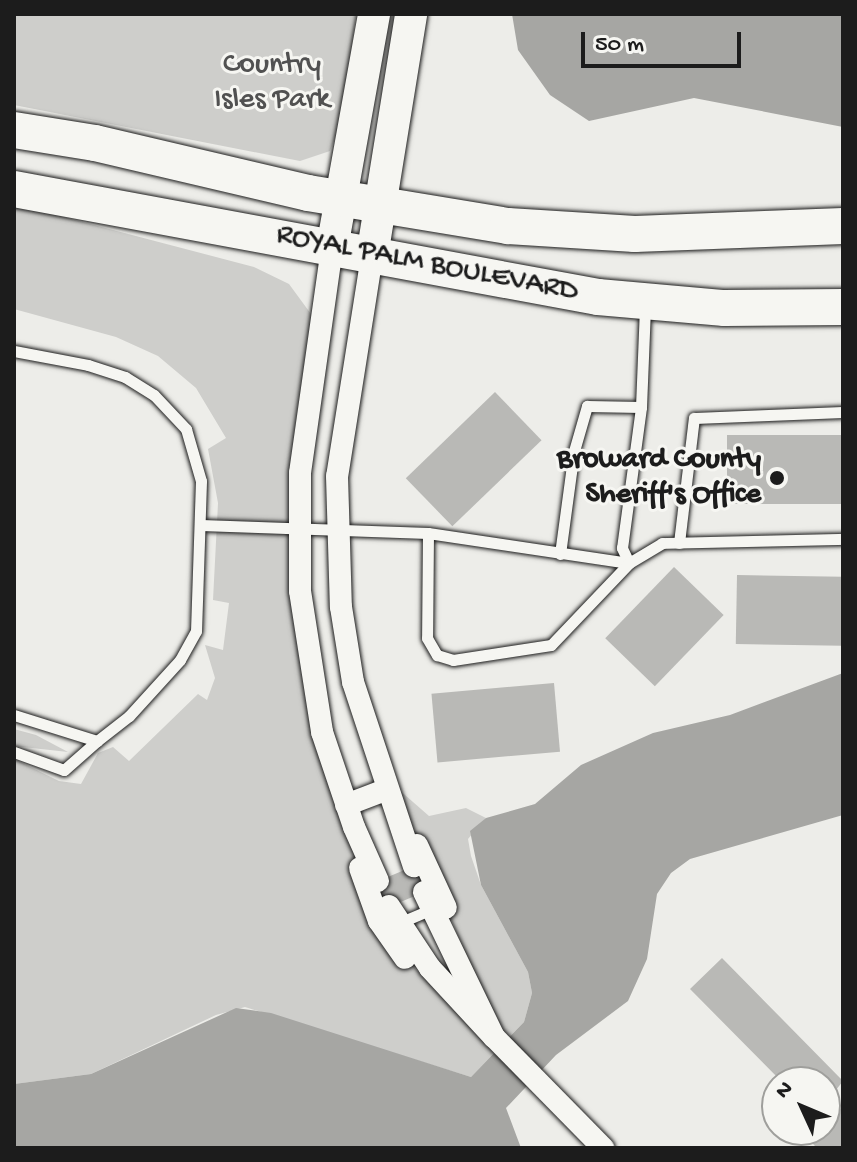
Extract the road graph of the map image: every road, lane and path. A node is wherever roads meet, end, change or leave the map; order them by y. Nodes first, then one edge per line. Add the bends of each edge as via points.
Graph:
1 (374, 14) edge
2 (411, 14) edge
3 (14, 130) edge
4 (14, 189) edge
5 (361, 202) junction
6 (843, 226) edge
7 (332, 248) junction
8 (372, 256) junction
9 (645, 303) junction
10 (843, 307) edge
11 (14, 351) edge
12 (641, 407) junction
13 (843, 412) edge
14 (201, 525) junction
15 (297, 525) junction
16 (336, 527) junction
17 (428, 533) junction
18 (843, 539) edge
19 (679, 543) junction
20 (560, 554) junction
21 (629, 563) junction
22 (14, 715) edge
23 (97, 741) junction
24 (14, 752) edge
25 (385, 790) junction
26 (346, 805) junction
27 (393, 812) junction
28 (354, 827) junction
29 (414, 866) dead end
30 (378, 881) dead end
31 (433, 902) junction
32 (394, 915) joint
33 (486, 1027) junction
34 (603, 1148) edge

1 - 5 street
2 - 5 street
3 - 5 main road, ROYAL PALM BOULEVARD
4 - 7 main road, ROYAL PALM BOULEVARD
5 - 6 main road, ROYAL PALM BOULEVARD via 565,231 712,234
5 - 7 street
5 - 8 street
7 - 8 main road, ROYAL PALM BOULEVARD
7 - 15 street
8 - 9 main road, ROYAL PALM BOULEVARD
8 - 16 street via 337,476
9 - 10 main road, ROYAL PALM BOULEVARD
9 - 12 lane
11 - 14 lane via 88,365 125,377 154,395 186,429 201,481
12 - 20 lane via 587,406 574,451
12 - 21 lane via 622,548
13 - 19 lane via 694,418
14 - 15 lane
14 - 23 lane via 196,631 180,660 129,716
15 - 16 lane
15 - 26 street via 307,657 322,732
16 - 17 lane
16 - 25 street via 353,682
17 - 20 lane
17 - 21 lane via 427,638 437,655 453,660 551,645
18 - 19 lane
19 - 21 lane via 662,543
20 - 21 lane
22 - 23 lane
23 - 24 lane via 64,770
25 - 26 street
25 - 27 street
26 - 28 street
27 - 29 street
27 - 31 street via 423,853
28 - 30 street
28 - 33 street via 360,869 392,943 421,975
31 - 32 lane
31 - 33 street
32 - 33 street
33 - 34 street

